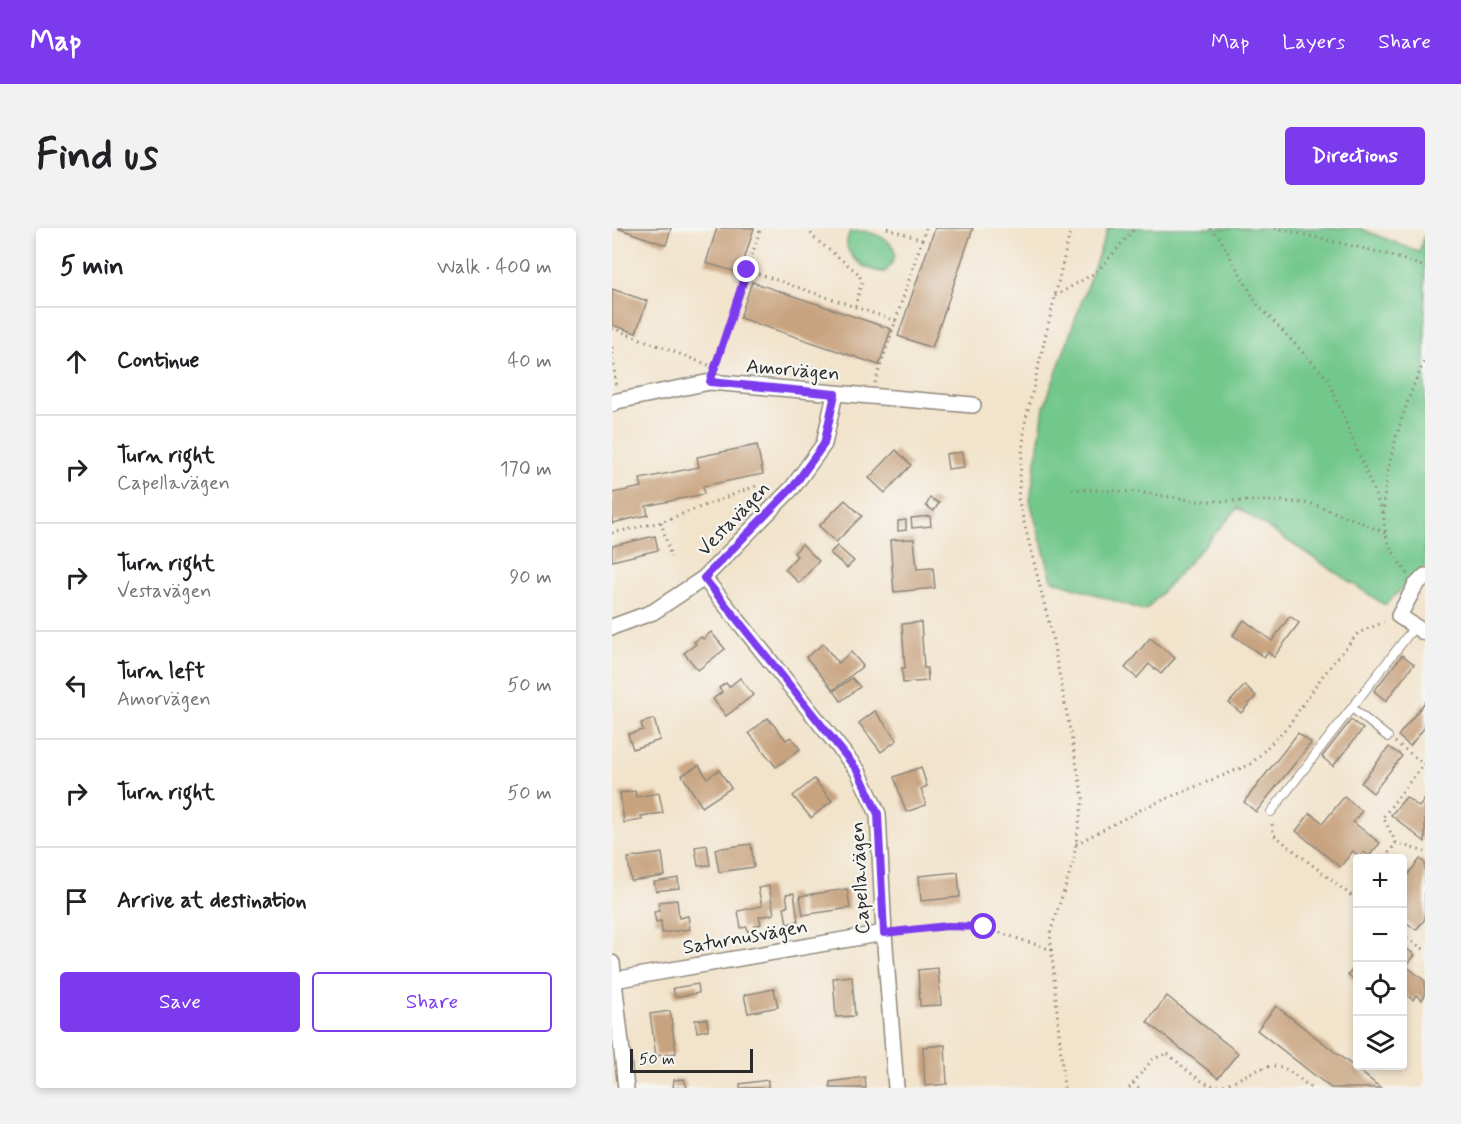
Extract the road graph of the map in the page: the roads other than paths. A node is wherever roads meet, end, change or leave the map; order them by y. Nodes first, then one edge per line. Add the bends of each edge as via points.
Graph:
1 (835, 394) junction
2 (615, 403) edge
3 (973, 405) dead end
4 (704, 578) junction
5 (1420, 581) edge
6 (612, 627) edge
7 (1420, 630) edge
8 (1352, 708) junction
9 (1389, 737) road end
10 (1271, 812) road end
11 (884, 933) junction
12 (612, 963) edge
13 (614, 980) junction
14 (626, 1088) edge
15 (896, 1088) edge

1 - 2 street, Amorvägen via 710,382
1 - 3 street, Amorvägen
1 - 4 street, Vestavägen via 824,444 793,487
4 - 6 street, Vestavägen via 653,612
4 - 11 street, Capellavägen via 858,771 878,814
5 - 7 street via 1399,616
7 - 8 lane
8 - 9 lane
8 - 10 lane
11 - 13 street, Saturnusvägen
11 - 15 street, Capellavägen
12 - 13 street
13 - 14 street

